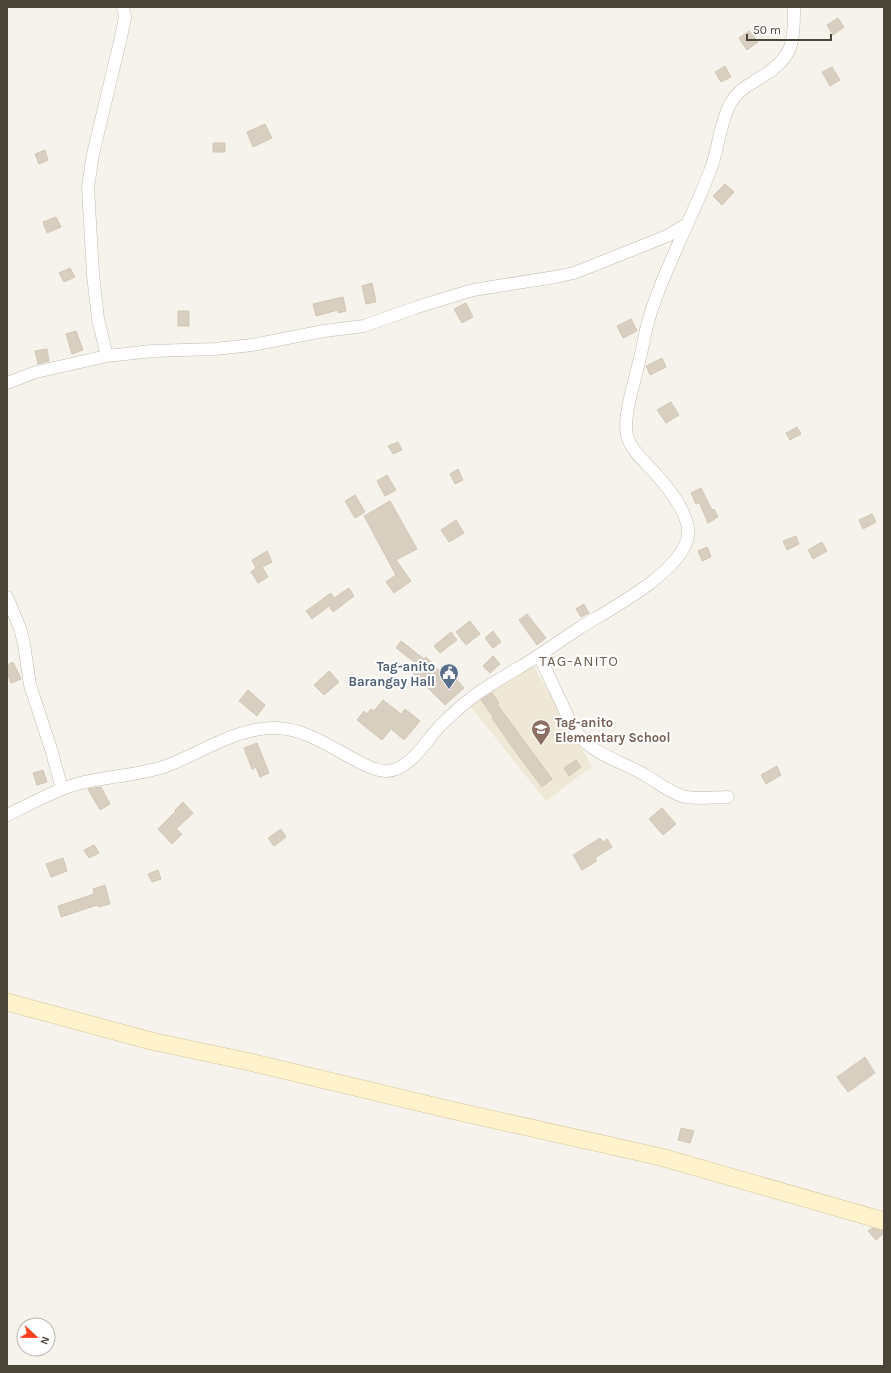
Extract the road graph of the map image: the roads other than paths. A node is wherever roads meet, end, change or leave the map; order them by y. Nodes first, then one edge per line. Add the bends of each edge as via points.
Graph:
1 (123, 7) edge
2 (794, 7) edge
3 (686, 225) junction
4 (107, 356) junction
5 (7, 383) edge
6 (7, 597) edge
7 (539, 655) junction
8 (62, 789) junction
9 (728, 797) dead end
10 (7, 815) edge
11 (7, 1002) edge
12 (884, 1221) edge

1 - 4 street via 125,17 93,154 88,187 93,275 98,319
2 - 3 street via 791,47 783,62 742,89 732,100 723,119 712,167
3 - 4 street via 667,236 574,273 473,290 364,326 252,345
3 - 7 street via 650,314 628,408 627,434 635,452 665,484 684,515 690,531 687,543 679,558 659,576
4 - 5 street via 36,372
6 - 8 street via 20,628 30,685 52,749
7 - 8 street via 473,696 436,729 405,764 388,771 368,767 311,736 277,728 230,738 163,767
7 - 9 street via 570,722 589,746 682,796
8 - 10 street
11 - 12 street via 151,1041 661,1157

